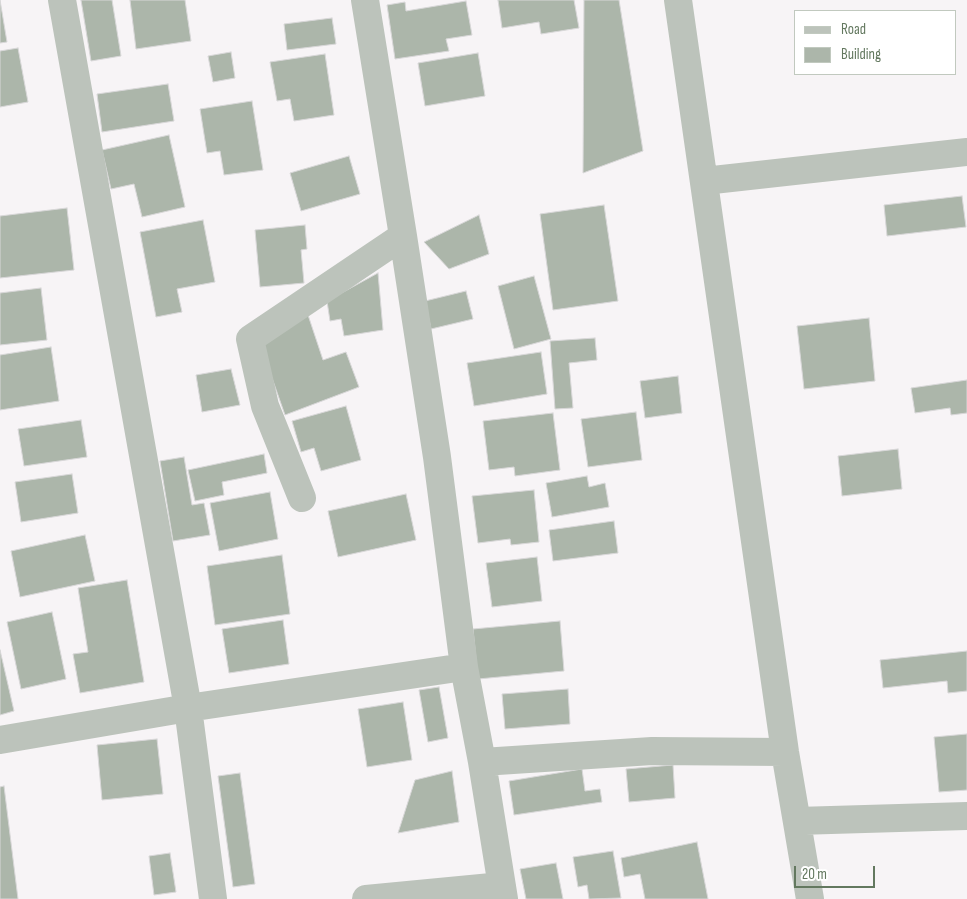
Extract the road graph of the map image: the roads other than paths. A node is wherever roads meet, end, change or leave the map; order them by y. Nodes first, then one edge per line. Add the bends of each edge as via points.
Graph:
1 (62, 0) edge
2 (365, 0) edge
3 (678, 0) edge
4 (967, 152) edge
5 (704, 181) junction
6 (404, 236) junction
7 (302, 498) dead end
8 (464, 667) junction
9 (188, 708) junction
10 (0, 740) edge
11 (785, 752) junction
12 (482, 762) junction
13 (967, 816) edge
14 (797, 821) junction
15 (503, 892) edge
16 (213, 899) edge
17 (366, 899) edge
18 (810, 899) edge

1 - 9 street
2 - 6 street
3 - 5 street
4 - 5 street
5 - 11 street
6 - 7 street via 250,339 265,406
6 - 8 street
8 - 9 street
8 - 12 street
9 - 10 street
9 - 16 street
11 - 12 street via 652,751
11 - 14 street
12 - 15 street
13 - 14 street
14 - 18 street
15 - 17 street

